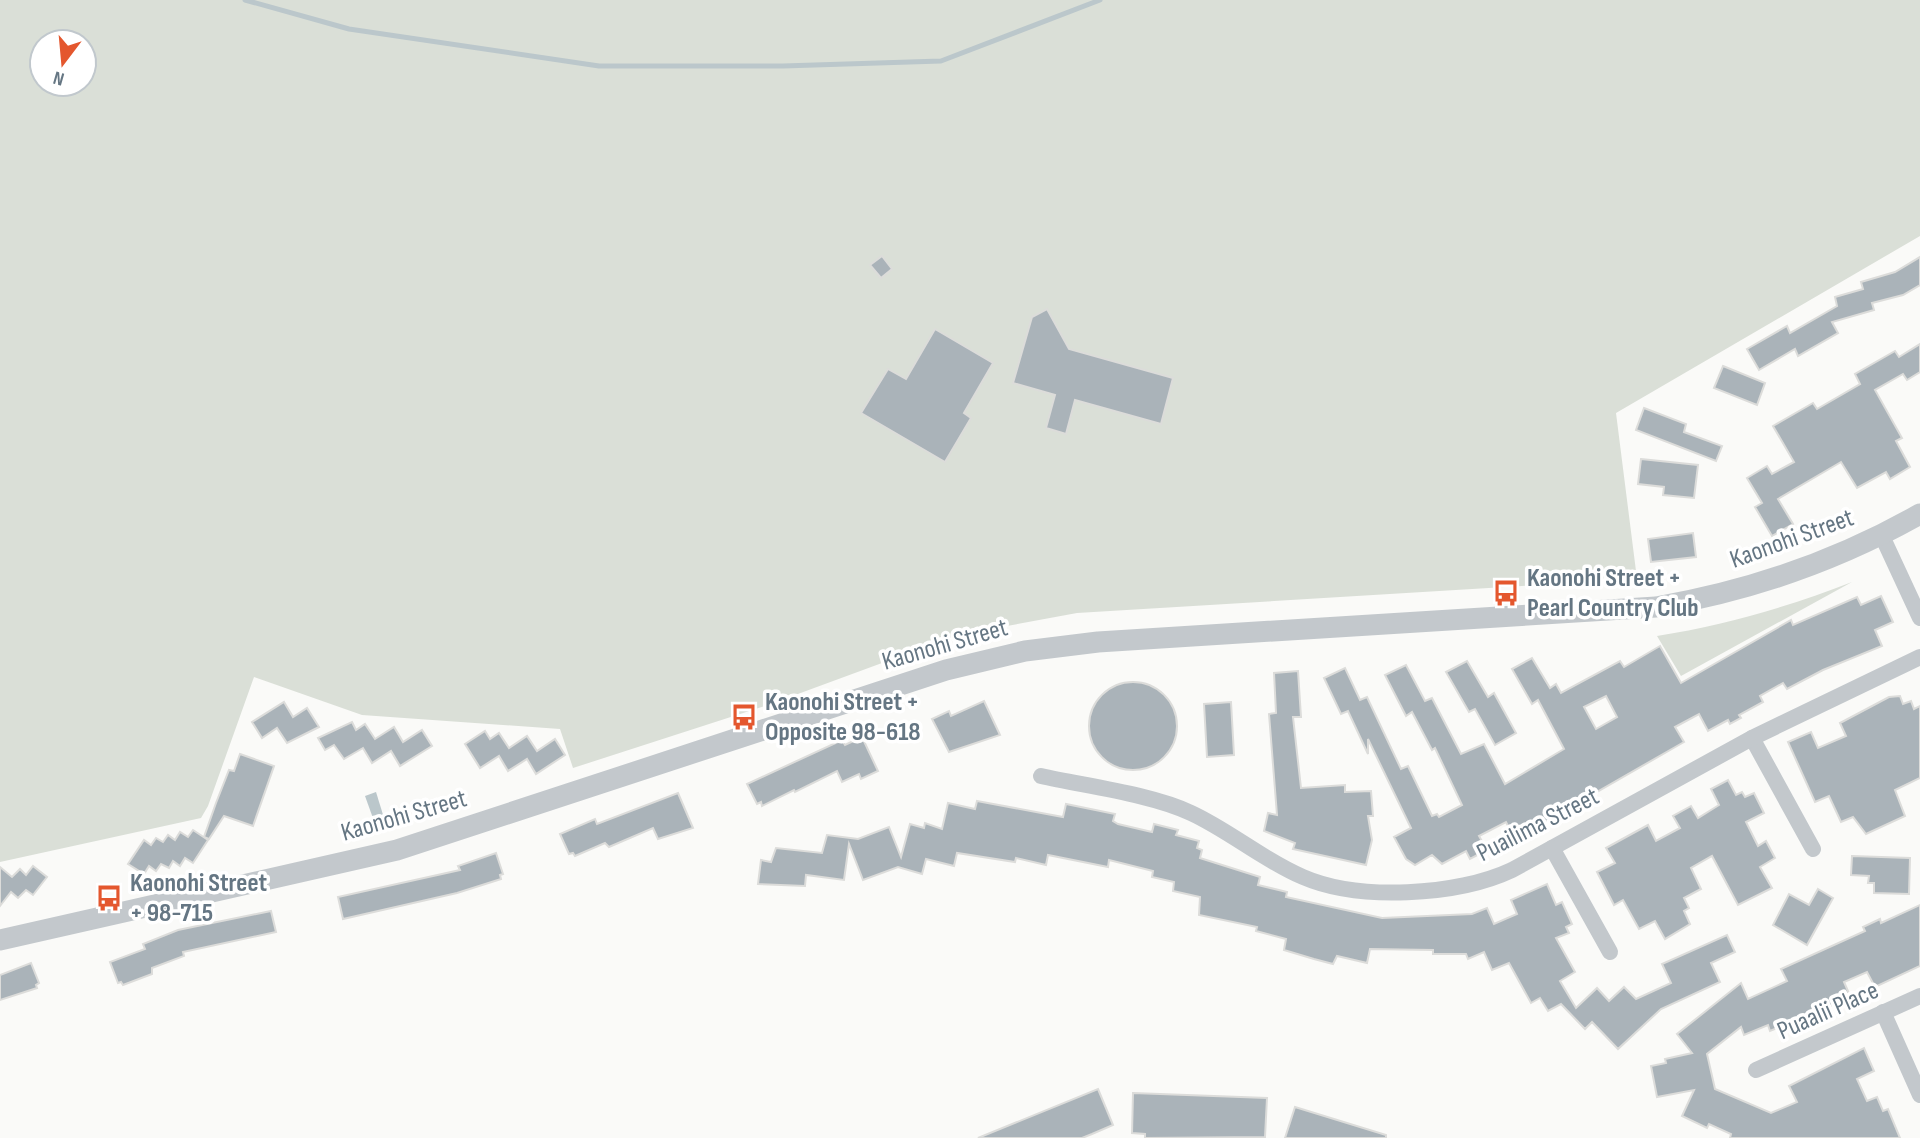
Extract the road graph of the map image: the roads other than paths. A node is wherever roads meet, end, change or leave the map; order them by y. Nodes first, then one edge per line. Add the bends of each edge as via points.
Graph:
1 (1920, 514) edge
2 (1882, 536) junction
3 (1920, 618) edge
4 (1920, 657) edge
5 (1752, 738) junction
6 (1041, 776) dead end
7 (1552, 848) junction
8 (1813, 849) dead end
9 (0, 940) edge
10 (1610, 953) dead end
11 (1920, 996) edge
12 (1883, 1012) junction
13 (1756, 1070) dead end
14 (1920, 1095) edge

1 - 2 street, Kaonohi Street
2 - 3 street
2 - 9 street, Kaonohi Street via 1784,576 1656,607 1098,642 984,660 397,850
4 - 5 street, Puailima Street
5 - 7 street, Puailima Street
5 - 8 street
6 - 7 street, Puailima Street via 1189,812 1300,876 1341,889 1468,887
7 - 10 street
11 - 12 street, Puaalii Place
12 - 13 street, Puaalii Place
12 - 14 street

